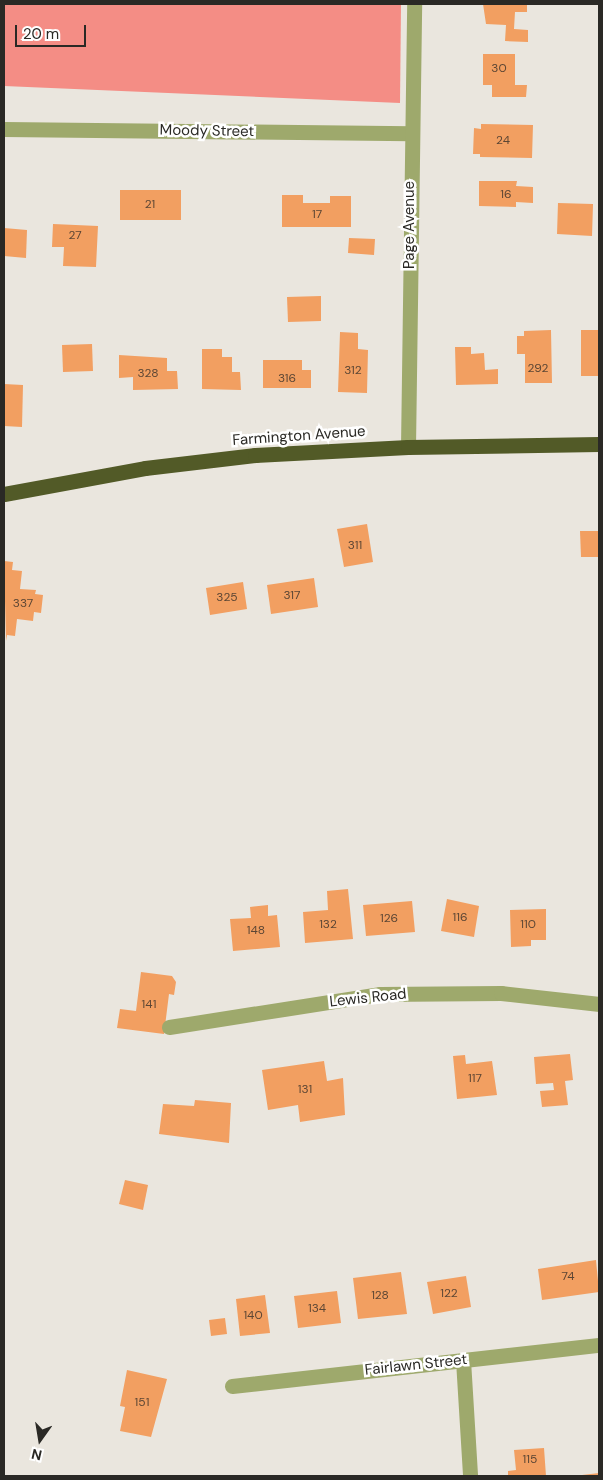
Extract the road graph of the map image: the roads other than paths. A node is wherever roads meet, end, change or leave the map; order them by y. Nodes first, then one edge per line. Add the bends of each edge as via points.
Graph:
1 (414, 4) edge
2 (4, 129) edge
3 (410, 133) junction
4 (599, 444) edge
5 (408, 447) junction
6 (4, 494) edge
7 (599, 1004) edge
8 (169, 1027) dead end
9 (599, 1345) edge
10 (463, 1360) junction
11 (232, 1386) dead end
12 (470, 1476) edge

1 - 3 street, Page Avenue
2 - 3 street, Moody Street
3 - 5 street, Page Avenue
4 - 5 highway, Farmington Avenue
5 - 6 highway, Farmington Avenue via 255,455 145,468
7 - 8 street, Lewis Road via 501,993 380,994
9 - 10 street, Fairlawn Street
10 - 11 street, Fairlawn Street
10 - 12 street

